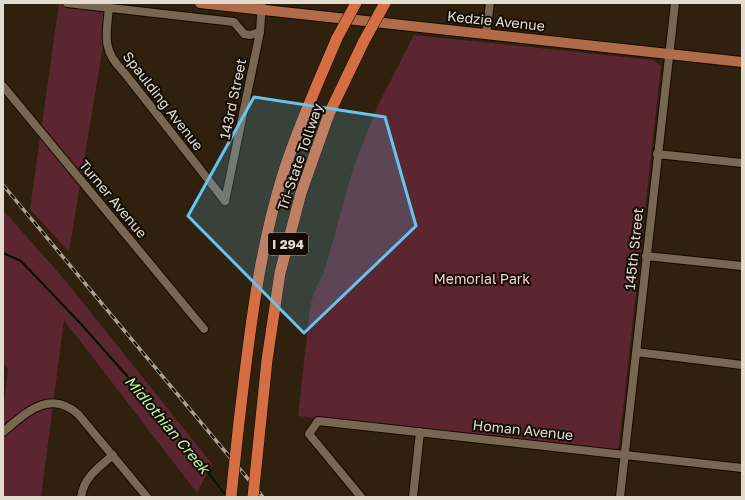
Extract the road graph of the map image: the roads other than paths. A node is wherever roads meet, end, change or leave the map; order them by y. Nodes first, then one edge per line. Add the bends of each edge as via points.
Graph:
1 (67, 3) edge
2 (200, 3) edge
3 (356, 3) edge
4 (384, 3) edge
5 (490, 3) edge
6 (675, 3) edge
7 (262, 7) edge
8 (109, 8) junction
9 (260, 32) junction
10 (486, 34) junction
11 (669, 54) junction
12 (742, 62) edge
13 (3, 86) edge
14 (657, 154) junction
15 (742, 163) edge
16 (225, 201) joint
17 (646, 256) junction
18 (742, 266) edge
19 (204, 329) dead end
20 (636, 352) junction
21 (742, 365) edge
22 (3, 432) edge
23 (420, 432) junction
24 (624, 455) junction
25 (113, 456) junction
26 (742, 468) edge
27 (81, 497) edge
28 (147, 497) edge
29 (231, 497) edge
30 (253, 497) edge
31 (361, 497) edge
32 (413, 497) edge
33 (620, 497) edge

1 - 8 street
2 - 7 main road, Kedzie Avenue
3 - 29 highway, Tri-State Tollway / I 294, bridge via 337,38 283,176 265,247 248,349
4 - 30 highway, Tri-State Tollway / I 294, bridge via 327,122 301,193 280,273 267,360
5 - 10 street
6 - 11 street, 145th Street
7 - 9 street, 143rd Street
7 - 10 main road, Kedzie Avenue
8 - 9 street via 234,22 244,34
8 - 16 street, Spaulding Avenue via 106,44 114,62
9 - 16 street, 143rd Street
10 - 11 main road, Kedzie Avenue
11 - 12 main road, Kedzie Avenue
11 - 14 street, 145th Street
13 - 19 street, Turner Avenue
14 - 15 street
14 - 17 street, 145th Street
17 - 18 street
17 - 20 street, 145th Street
20 - 21 street
20 - 24 street, 145th Street
22 - 25 street via 34,407 60,405 78,414
23 - 24 street, Homan Avenue
23 - 31 street, Homan Avenue via 318,420 309,434
23 - 32 street
24 - 26 street, Homan Avenue
24 - 33 street, 145th Street
25 - 27 street via 87,478
25 - 28 street

